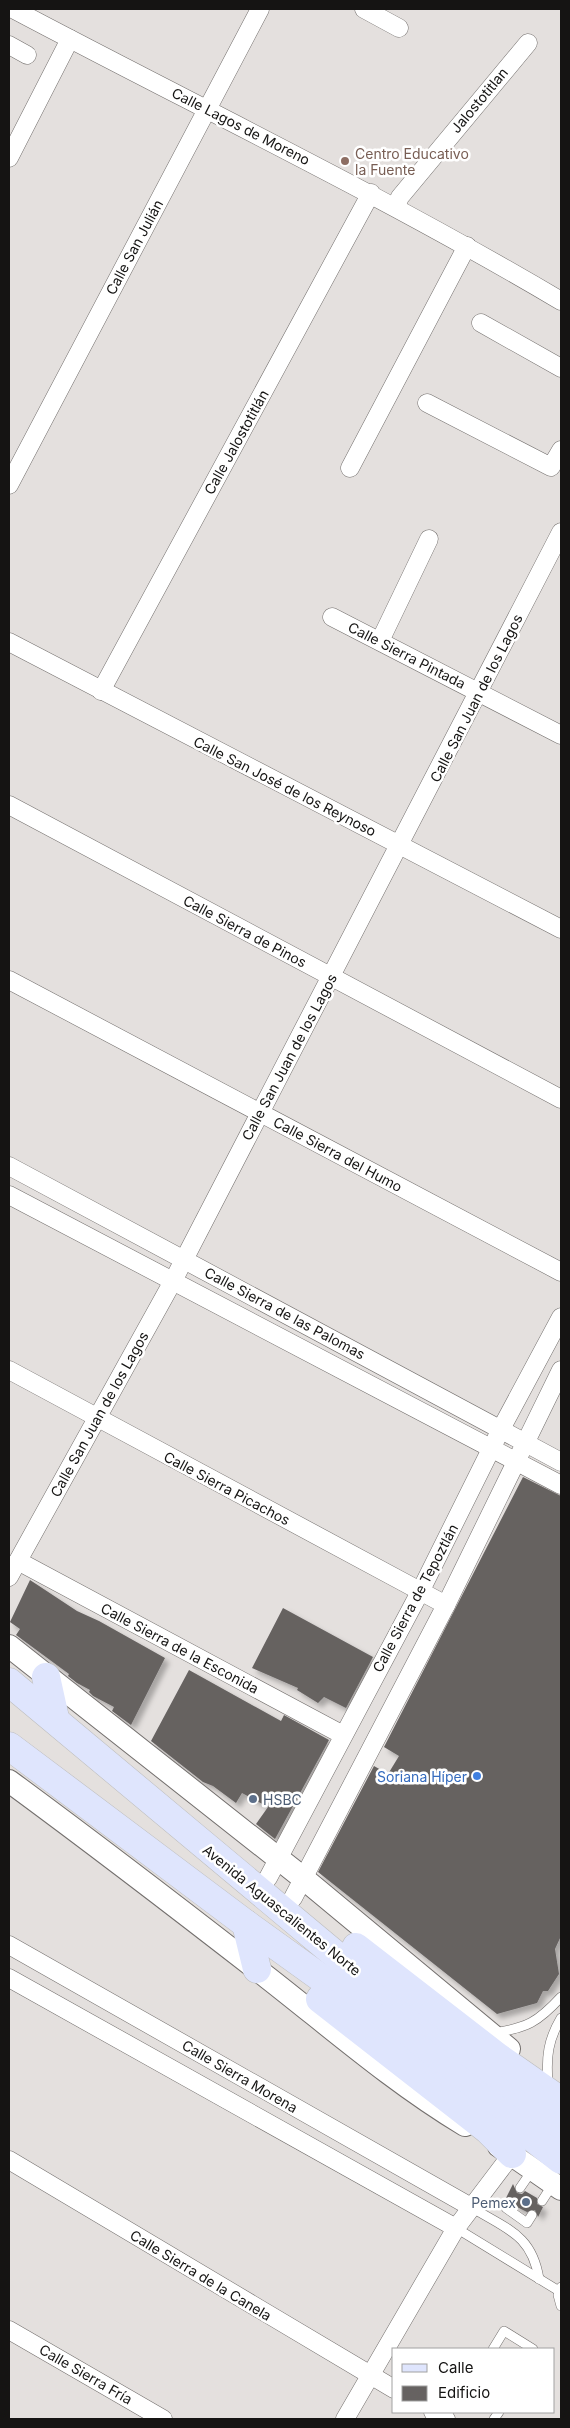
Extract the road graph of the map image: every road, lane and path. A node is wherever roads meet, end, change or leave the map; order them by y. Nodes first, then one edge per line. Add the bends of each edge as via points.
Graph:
1 (12, 9) edge
2 (260, 9) edge
3 (364, 9) edge
4 (399, 28) dead end
5 (70, 39) junction
6 (528, 42) dead end
7 (9, 45) edge
8 (27, 55) dead end
9 (207, 109) junction
10 (9, 158) edge
11 (371, 193) junction
12 (396, 206) junction
13 (468, 246) junction
14 (561, 301) edge
15 (481, 323) dead end
16 (561, 368) edge
17 (427, 403) dead end
18 (561, 450) edge
19 (350, 468) dead end
20 (9, 485) edge
21 (561, 532) edge
22 (429, 539) dead end
23 (332, 617) dead end
24 (380, 640) junction
25 (9, 642) edge
26 (101, 691) junction
27 (480, 692) junction
28 (561, 735) edge
29 (9, 805) edge
30 (400, 845) junction
31 (561, 929) edge
32 (331, 977) junction
33 (9, 980) edge
34 (561, 1099) edge
35 (260, 1113) junction
36 (9, 1166) edge
37 (9, 1195) edge
38 (184, 1258) junction
39 (561, 1272) edge
40 (173, 1281) junction
41 (561, 1317) edge
42 (9, 1370) edge
43 (561, 1370) edge
44 (97, 1418) junction
45 (501, 1429) junction
46 (524, 1443) junction
47 (492, 1448) junction
48 (516, 1462) junction
49 (561, 1462) edge
50 (561, 1485) edge
51 (18, 1561) junction
52 (9, 1577) edge
53 (420, 1592) junction
54 (446, 1605) junction
55 (9, 1646) edge
56 (46, 1677) junction
57 (9, 1682) edge
58 (62, 1724) junction
59 (343, 1735) junction
60 (9, 1746) edge
61 (9, 1781) edge
62 (274, 1868) junction
63 (298, 1888) junction
64 (254, 1929) junction
65 (9, 1945) edge
66 (257, 1969) junction
67 (9, 1978) edge
68 (561, 1997) edge
69 (561, 2018) edge
70 (490, 2033) junction
71 (557, 2092) edge
72 (561, 2132) edge
73 (9, 2160) edge
74 (522, 2161) junction
75 (555, 2183) edge
76 (520, 2188) dead end
77 (510, 2203) dead end
78 (471, 2207) junction
79 (532, 2215) dead end
80 (456, 2228) junction
81 (539, 2279) junction
82 (560, 2289) edge
83 (561, 2306) edge
84 (9, 2330) edge
85 (494, 2348) edge
86 (531, 2348) edge
87 (371, 2376) junction
88 (392, 2389) edge
89 (435, 2413) edge
90 (163, 2419) edge
91 (345, 2419) edge
92 (446, 2419) edge

1 - 5 street, Calle Lagos de Moreno
2 - 9 street, Calle San Julián
3 - 4 street
5 - 9 street, Calle Lagos de Moreno
5 - 10 street
6 - 12 street, Jalostotitlan via 400,197
7 - 8 street
9 - 11 street, Calle Lagos de Moreno
9 - 20 street, Calle San Julián
11 - 12 street, Calle Lagos de Moreno
11 - 26 street, Calle Jalostotitlán
12 - 13 street, Calle Lagos de Moreno
13 - 14 street, Calle Lagos de Moreno
13 - 19 street
15 - 16 street
17 - 18 street via 551,467
21 - 27 street, Calle San Juan de los Lagos
22 - 24 street
23 - 24 street, Calle Sierra Pintada
24 - 27 street, Calle Sierra Pintada
25 - 26 street, Calle San José de los Reynoso
26 - 30 street, Calle San José de los Reynoso
27 - 28 street, Calle Sierra Pintada
27 - 30 street, Calle San Juan de los Lagos
29 - 32 street, Calle Sierra de Pinos
30 - 31 street, Calle San José de los Reynoso
30 - 32 street, Calle San Juan de los Lagos
32 - 34 street, Calle Sierra de Pinos
32 - 35 street, Calle San Juan de los Lagos
33 - 35 street, Calle Sierra del Humo
35 - 38 street, Calle San Juan de los Lagos
35 - 39 street, Calle Sierra del Humo
36 - 38 street, Calle Sierra de las Palomas
37 - 40 street, Calle Sierra de las Palomas
38 - 40 street, Calle San Juan de los Lagos
38 - 45 street, Calle Sierra de las Palomas
40 - 44 street, Calle San Juan de los Lagos
40 - 47 street, Calle Sierra de las Palomas
41 - 45 street, Calle Sierra de Tepoztlán
42 - 44 street, Calle Sierra Picachos
43 - 46 street, Calle Sierra de Tepoztlán
44 - 51 street, Calle San Juan de los Lagos
44 - 53 street, Calle Sierra Picachos
45 - 46 street, Calle Sierra de las Palomas
45 - 47 street, Calle Sierra de Tepoztlán
46 - 48 street, Calle Sierra de Tepoztlán
46 - 49 street, Calle Sierra de las Palomas
47 - 48 street, Calle Sierra de las Palomas
47 - 53 street, Calle Sierra de Tepoztlán
48 - 50 street, Calle Sierra de las Palomas
48 - 54 street, Calle Sierra de Tepoztlán
51 - 52 street, Calle San Juan de los Lagos
51 - 59 street, Calle Sierra de la Esconida
53 - 54 street, Calle Sierra Picachos
53 - 59 street, Calle Sierra de Tepoztlán
54 - 63 street, Calle Sierra de Tepoztlán
55 - 56 street
56 - 58 main road
56 - 62 street
57 - 58 main road, Avenida Aguascalientes Norte
58 - 62 main road via 118,1759
58 - 72 main road, Avenida Aguascalientes Norte via 336,1955
59 - 62 street, Calle Sierra de Tepoztlán
60 - 64 main road, Avenida Aguascalientes Norte
61 - 66 street, Avenida Aguascalientes Norte
62 - 63 main road
63 - 70 street
63 - 71 main road via 498,2057
64 - 66 main road
64 - 74 main road via 276,1962 291,1976 488,2130
64 - 75 main road, Avenida Aguascalientes Norte via 413,2044
65 - 78 street, Calle Sierra Morena
66 - 74 street, Avenida Aguascalientes Norte via 441,2111
67 - 80 street, Calle Sierra Morena
68 - 70 lane via 536,2022
69 - 71 lane via 546,2054
70 - 71 street
73 - 87 street, Calle Sierra de la Canela
74 - 75 street, Avenida Aguascalientes Norte
74 - 76 lane
74 - 78 street
77 - 79 lane via 506,2208 527,2223
78 - 80 street
78 - 81 lane via 525,2242
80 - 81 lane
80 - 87 street
81 - 82 lane
82 - 83 lane
84 - 90 street, Calle Sierra Fría
85 - 86 lane via 504,2331
87 - 88 street, Calle Sierra de la Canela
87 - 91 street
89 - 92 street

